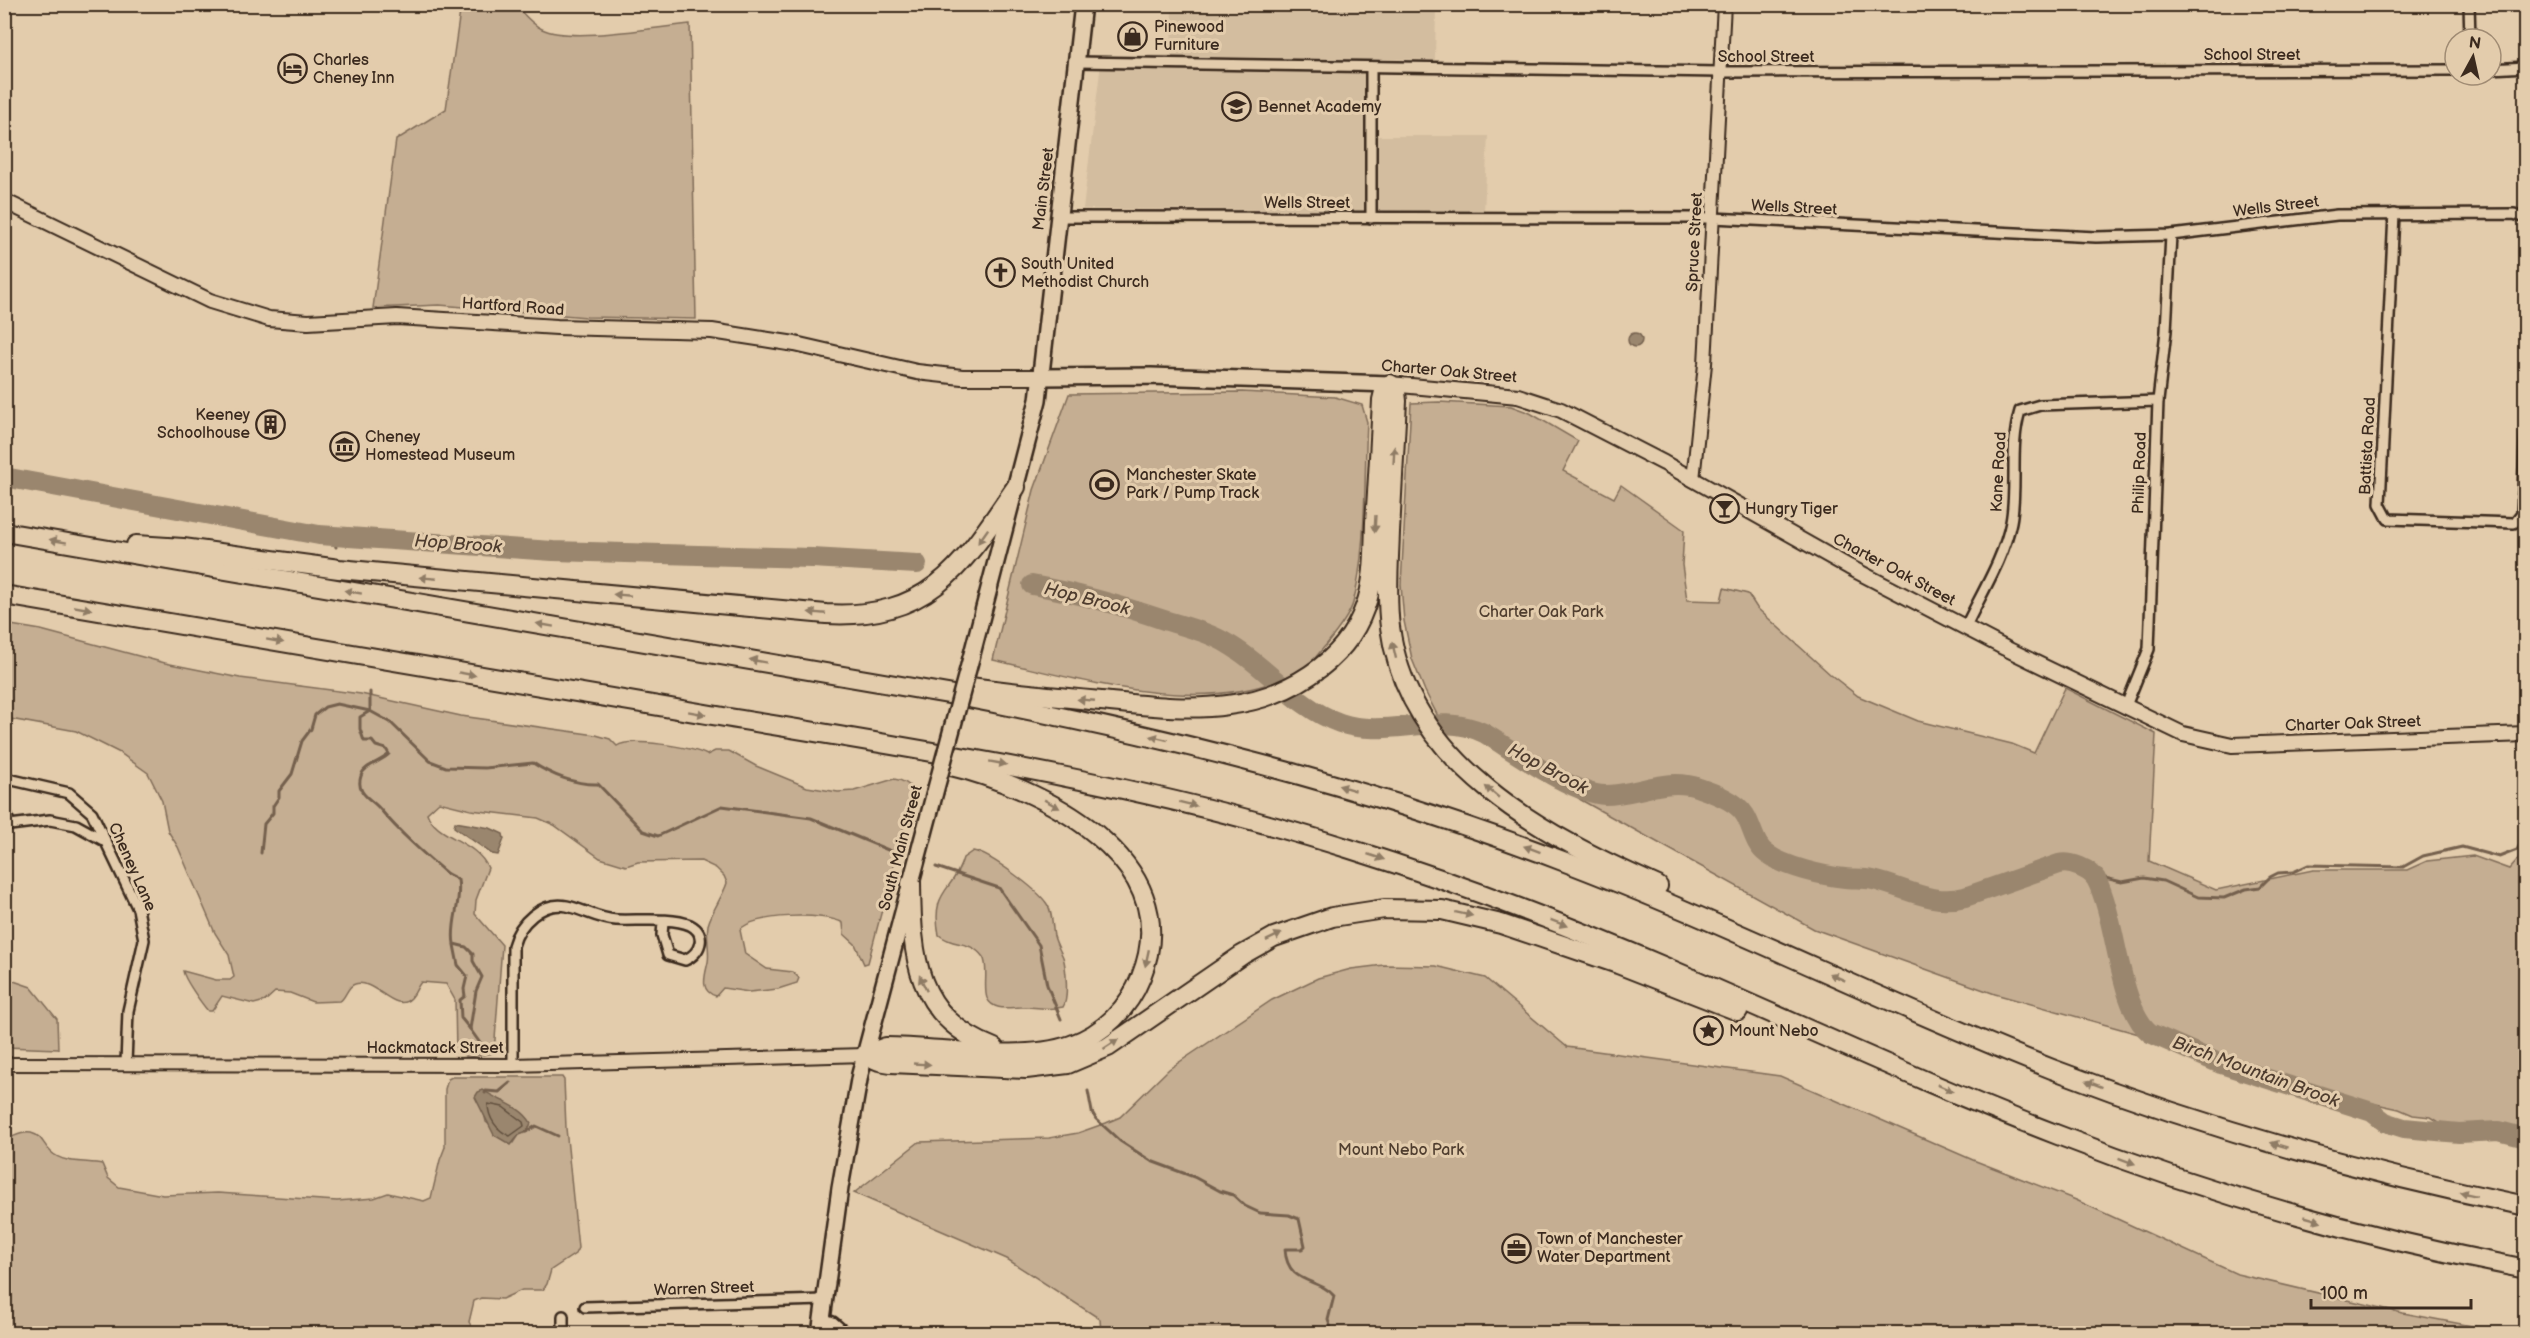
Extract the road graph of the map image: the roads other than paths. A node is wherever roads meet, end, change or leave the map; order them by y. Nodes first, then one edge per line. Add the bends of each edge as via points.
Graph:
1 (1083, 4) edge
2 (1724, 4) edge
3 (2469, 4) edge
4 (2470, 27) edge
5 (1077, 62) junction
6 (1371, 67) junction
7 (2526, 67) edge
8 (2503, 68) edge
9 (2443, 70) edge
10 (1720, 72) junction
11 (4, 201) edge
12 (2394, 214) junction
13 (1059, 218) junction
14 (1371, 218) junction
15 (1713, 218) junction
16 (2526, 218) edge
17 (2171, 235) junction
18 (1041, 377) junction
19 (1390, 384) junction
20 (2158, 401) junction
21 (2526, 422) edge
22 (1693, 480) junction
23 (1016, 487) junction
24 (4, 532) edge
25 (93, 547) junction
26 (4, 595) edge
27 (1965, 628) junction
28 (837, 674) junction
29 (2125, 708) junction
30 (2526, 734) edge
31 (837, 736) junction
32 (4, 778) edge
33 (4, 808) edge
34 (7, 827) edge
35 (105, 841) junction
36 (911, 883) junction
37 (663, 922) junction
38 (1800, 960) junction
39 (1803, 1026) junction
40 (1016, 1053) junction
41 (865, 1054) junction
42 (4, 1064) edge
43 (126, 1064) junction
44 (513, 1065) junction
45 (2526, 1206) edge
46 (2526, 1269) edge
47 (824, 1300) junction
48 (585, 1307) dead end
49 (563, 1316) dead end
50 (821, 1326) edge
51 (563, 1334) edge
52 (847, 1334) edge

1 - 5 main road, Main Street
2 - 10 street, Spruce Street
3 - 4 street
5 - 6 street, School Street
5 - 13 main road, Main Street
6 - 10 street, School Street
6 - 14 street
7 - 8 street
9 - 10 street, School Street
10 - 15 street, Spruce Street
11 - 18 main road, Hartford Road via 210,301 269,319 308,322 397,317 712,331 795,344 933,375
12 - 16 street, Wells Street via 2514,214
12 - 17 street, Wells Street via 2337,215
12 - 21 street, Battista Road via 2380,504 2388,519 2514,523 2522,513
13 - 14 street, Wells Street
13 - 18 main road, Main Street
14 - 15 street, Wells Street
15 - 17 street, Wells Street via 2096,237
15 - 22 street, Spruce Street via 1705,364
17 - 20 street, Philip Road
18 - 19 main road, Charter Oak Street via 1151,376
18 - 23 main road, South Main Street
19 - 22 main road, Charter Oak Street via 1486,392 1543,402
19 -> 28 highway via 1382,400 1368,596 1345,643 1308,676 1269,695 1228,705 1176,707 1038,695 907,677
38 -> 19 highway via 1745,926 1617,868 1545,830 1488,789 1439,741 1414,704 1396,657 1389,619 1397,401
20 - 27 street, Kane Road via 2040,405 2020,411 2014,432 2011,521 2003,549
20 - 29 street, Philip Road via 2149,649
22 - 27 main road, Charter Oak Street
23 -> 25 highway via 971,552 949,576 910,601 860,615 351,571 169,546
23 - 36 main road, South Main Street, bridge
25 -> 24 highway
28 -> 25 highway
26 -> 31 highway
27 - 29 main road, Charter Oak Street
38 -> 28 highway via 1559,860 1344,786 1107,726
29 - 30 main road, Charter Oak Street via 2183,734 2232,745
31 -> 39 highway via 1105,784 1309,836 1538,915
31 -> 40 highway via 885,752 972,772 1039,797 1097,835 1133,875 1147,912 1149,940 1142,975 1129,1000 1109,1023 1080,1042 1047,1052
32 - 35 street, Cheney Lane via 69,793 92,813
33 - 34 street
34 - 35 street via 50,820 76,825
35 - 43 street, Cheney Lane via 138,909 144,940 128,1011
40 -> 36 highway via 991,1047 963,1032 929,994 914,953
36 - 41 main road, South Main Street
37 - 37 street via 691,926 700,937 696,954 685,960 668,955
37 - 44 street via 605,919 563,905 529,918 513,946
45 -> 38 highway via 2347,1165 2190,1118 2051,1068
41 -> 39 highway via 886,1062 1026,1069 1068,1064 1108,1047 1274,937 1332,916 1399,908 1442,910 1501,924 1738,1011
39 -> 46 highway via 2054,1134 2220,1192 2381,1238
40 - 41 highway via 886,1047
41 - 44 street, Hackmatack Street
41 - 47 main road, South Main Street via 847,1143
42 - 43 street, Hackmatack Street
43 - 44 street, Hackmatack Street
47 - 48 street, Warren Street
47 - 50 main road, South Main Street
49 - 51 street
50 - 52 street via 839,1326

